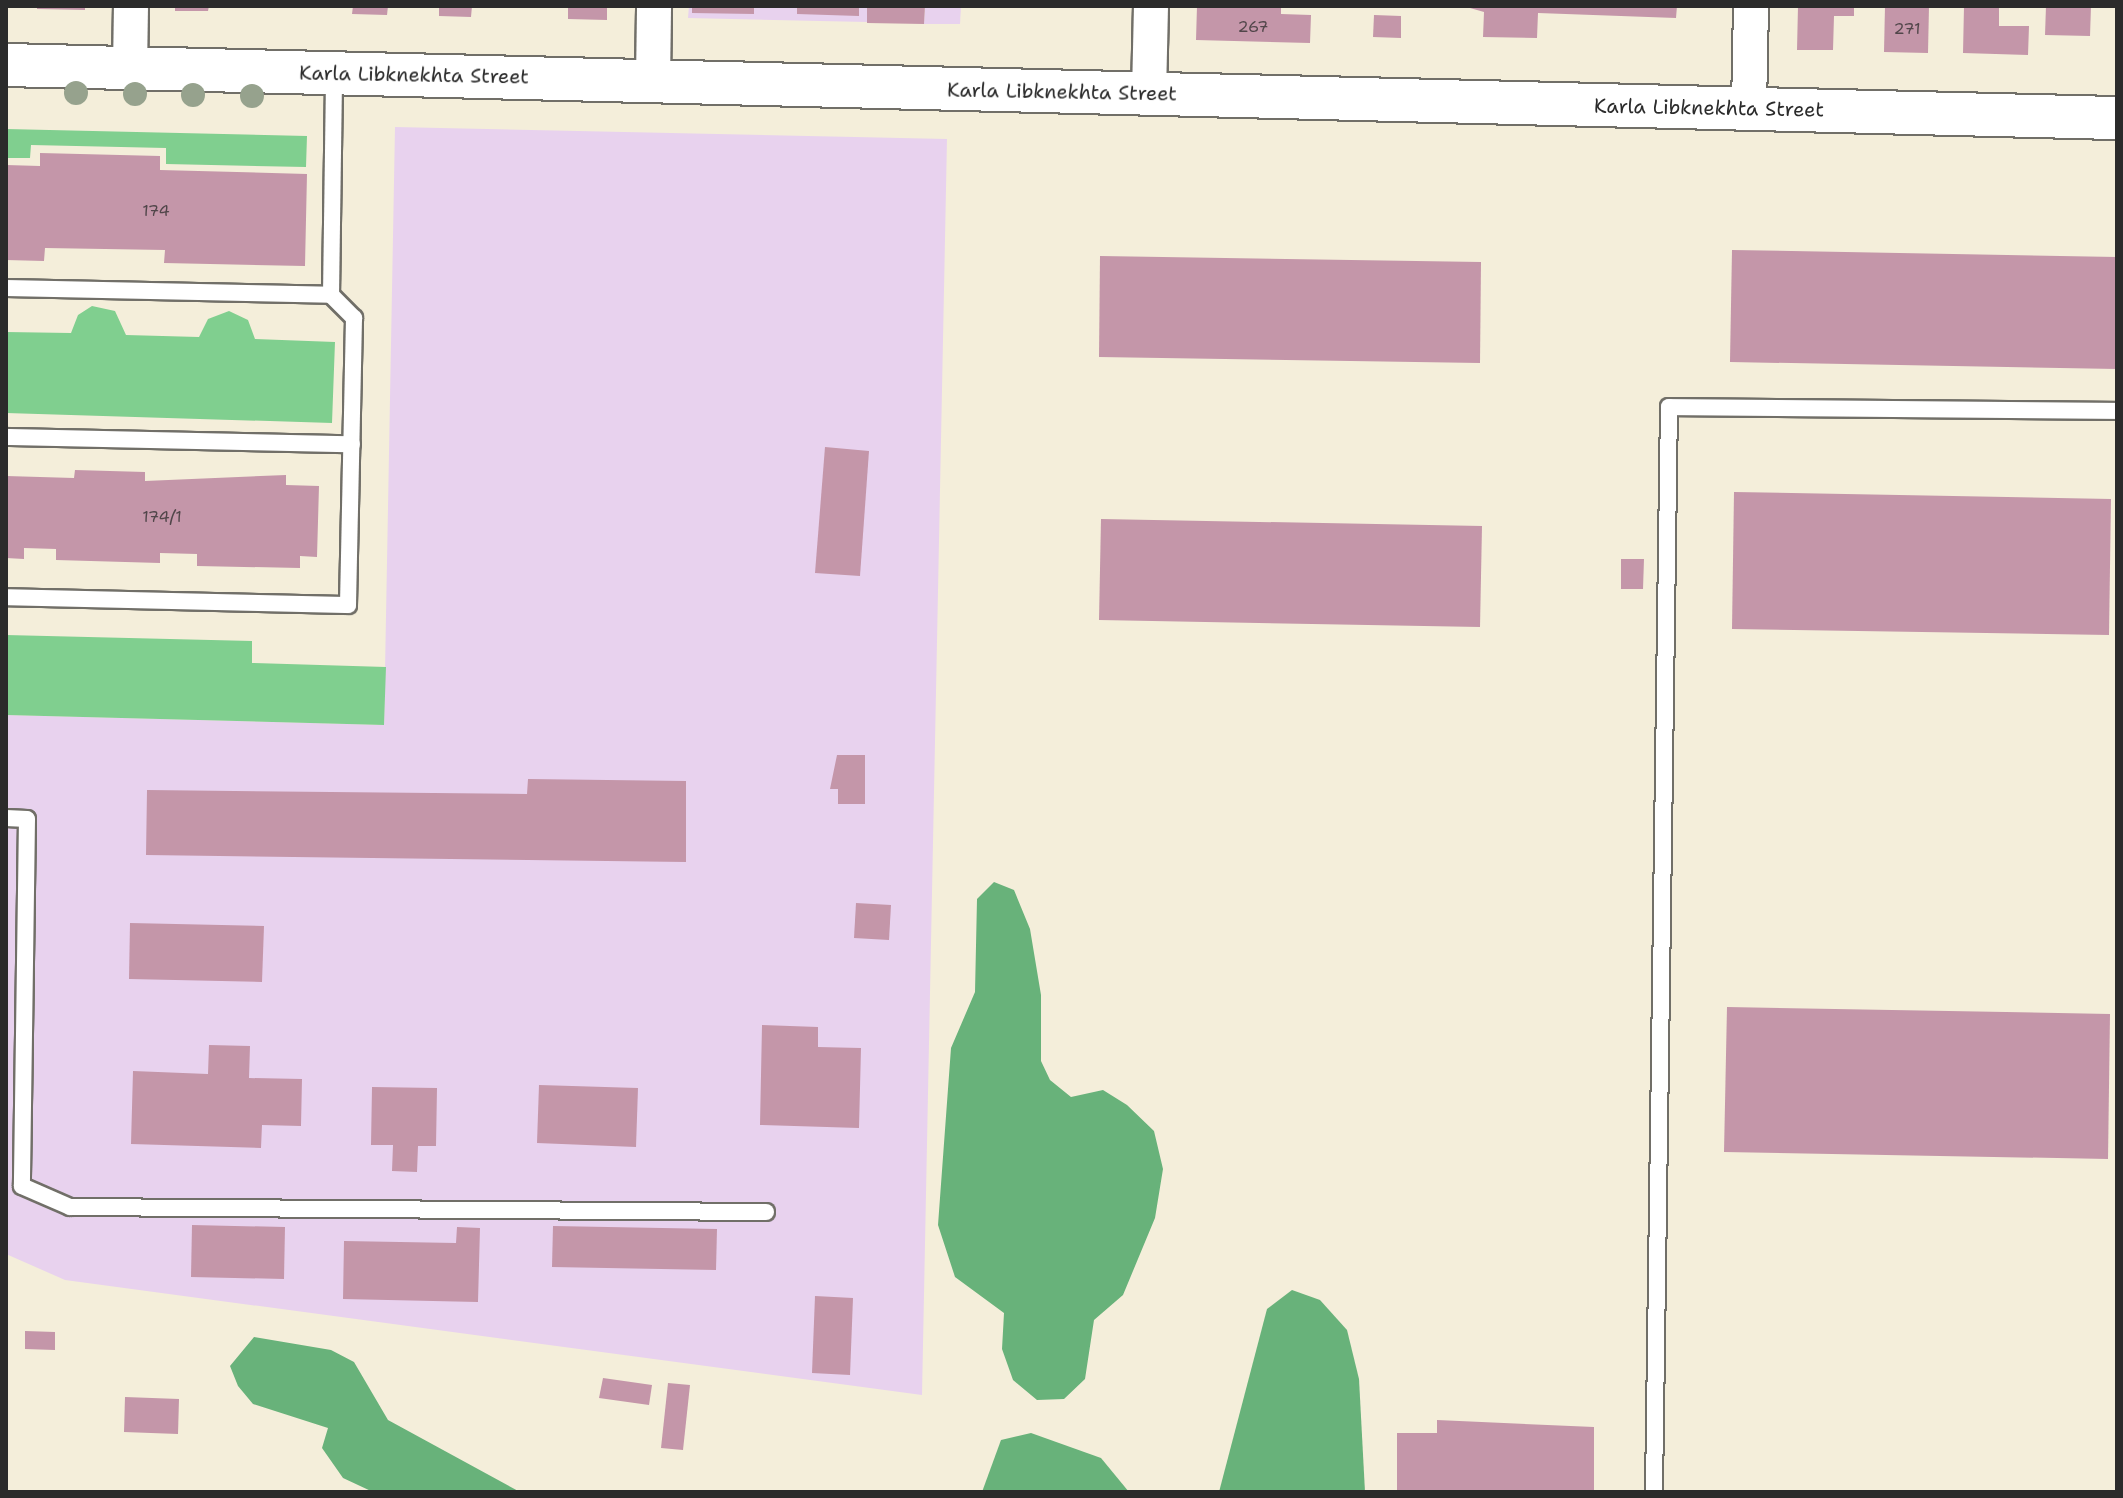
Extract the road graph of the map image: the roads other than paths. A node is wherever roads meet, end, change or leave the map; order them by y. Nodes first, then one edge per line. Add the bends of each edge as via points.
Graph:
1 (131, 6) edge
2 (654, 6) edge
3 (1151, 6) edge
4 (1751, 6) edge
5 (6, 65) edge
6 (130, 69) junction
7 (334, 74) junction
8 (653, 81) junction
9 (1149, 94) junction
10 (1749, 109) junction
11 (2117, 118) edge
12 (6, 288) edge
13 (331, 295) junction
14 (2117, 411) edge
15 (6, 437) edge
16 (352, 444) junction
17 (6, 597) edge
18 (6, 818) edge
19 (766, 1212) dead end
20 (1654, 1492) edge

1 - 6 street
2 - 8 street
3 - 9 street
4 - 10 street
5 - 6 street, Karla Libknekhta Street
6 - 7 street, Karla Libknekhta Street
7 - 8 street, Karla Libknekhta Street
7 - 13 lane
8 - 9 street, Karla Libknekhta Street
9 - 10 street, Karla Libknekhta Street
10 - 11 street, Karla Libknekhta Street
12 - 13 lane
13 - 16 lane via 354,318
14 - 20 lane via 1669,407
15 - 16 lane
16 - 17 lane via 348,605
18 - 19 lane via 27,819 22,1186 70,1207

